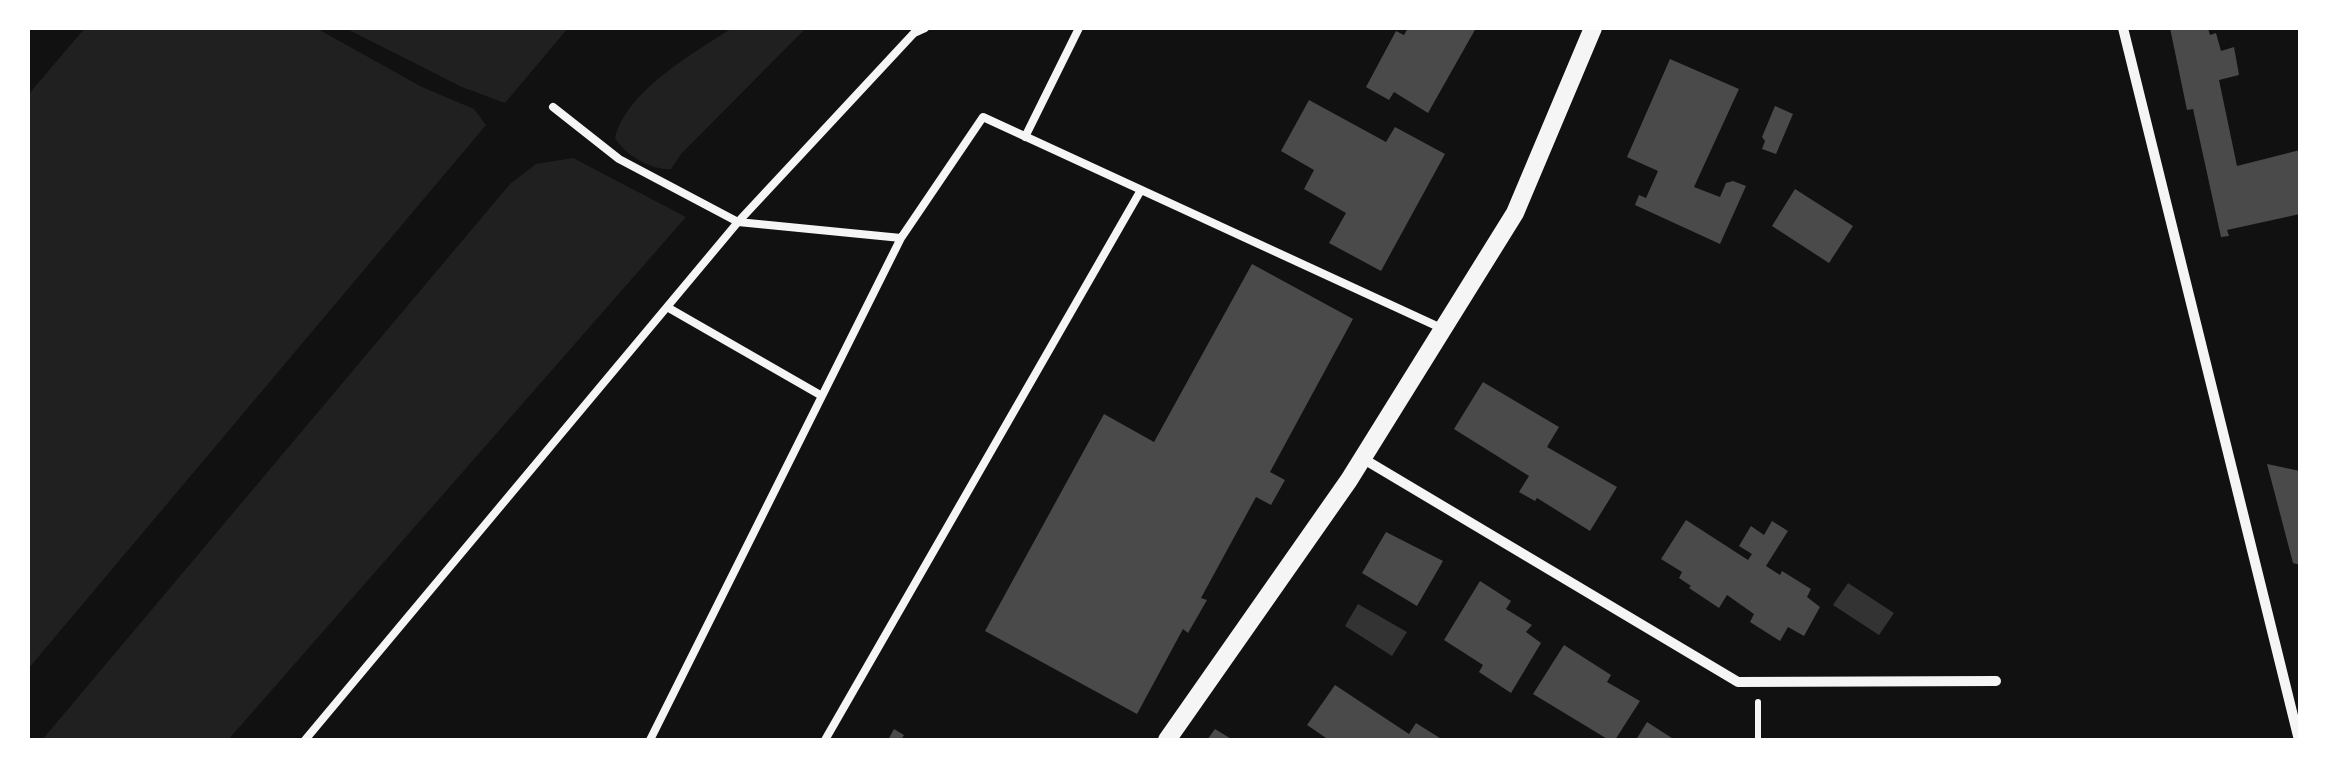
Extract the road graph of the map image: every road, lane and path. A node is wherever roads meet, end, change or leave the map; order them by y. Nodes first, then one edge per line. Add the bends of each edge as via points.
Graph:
1 (925, 28) edge
2 (1079, 28) edge
3 (1593, 28) edge
4 (2123, 28) edge
5 (552, 107) dead end
6 (1026, 136) junction
7 (1141, 190) junction
8 (738, 222) junction
9 (901, 238) junction
10 (667, 307) junction
11 (1443, 329) junction
12 (822, 396) junction
13 (1362, 458) junction
14 (1758, 679) junction
15 (1996, 681) dead end
16 (306, 740) edge
17 (650, 740) edge
18 (826, 740) edge
19 (1166, 740) edge
20 (1758, 740) edge
21 (2299, 740) edge

1 - 8 lane
2 - 6 lane
3 - 11 street via 1515,214
4 - 21 street
5 - 8 lane via 619,160
6 - 7 lane
6 - 9 lane via 983,117
7 - 11 lane
7 - 18 lane
8 - 9 lane
8 - 10 lane
9 - 12 lane
10 - 12 lane
10 - 16 lane
11 - 13 street
12 - 17 lane
13 - 14 street via 1738,682
13 - 19 street
14 - 15 street
14 - 20 path

